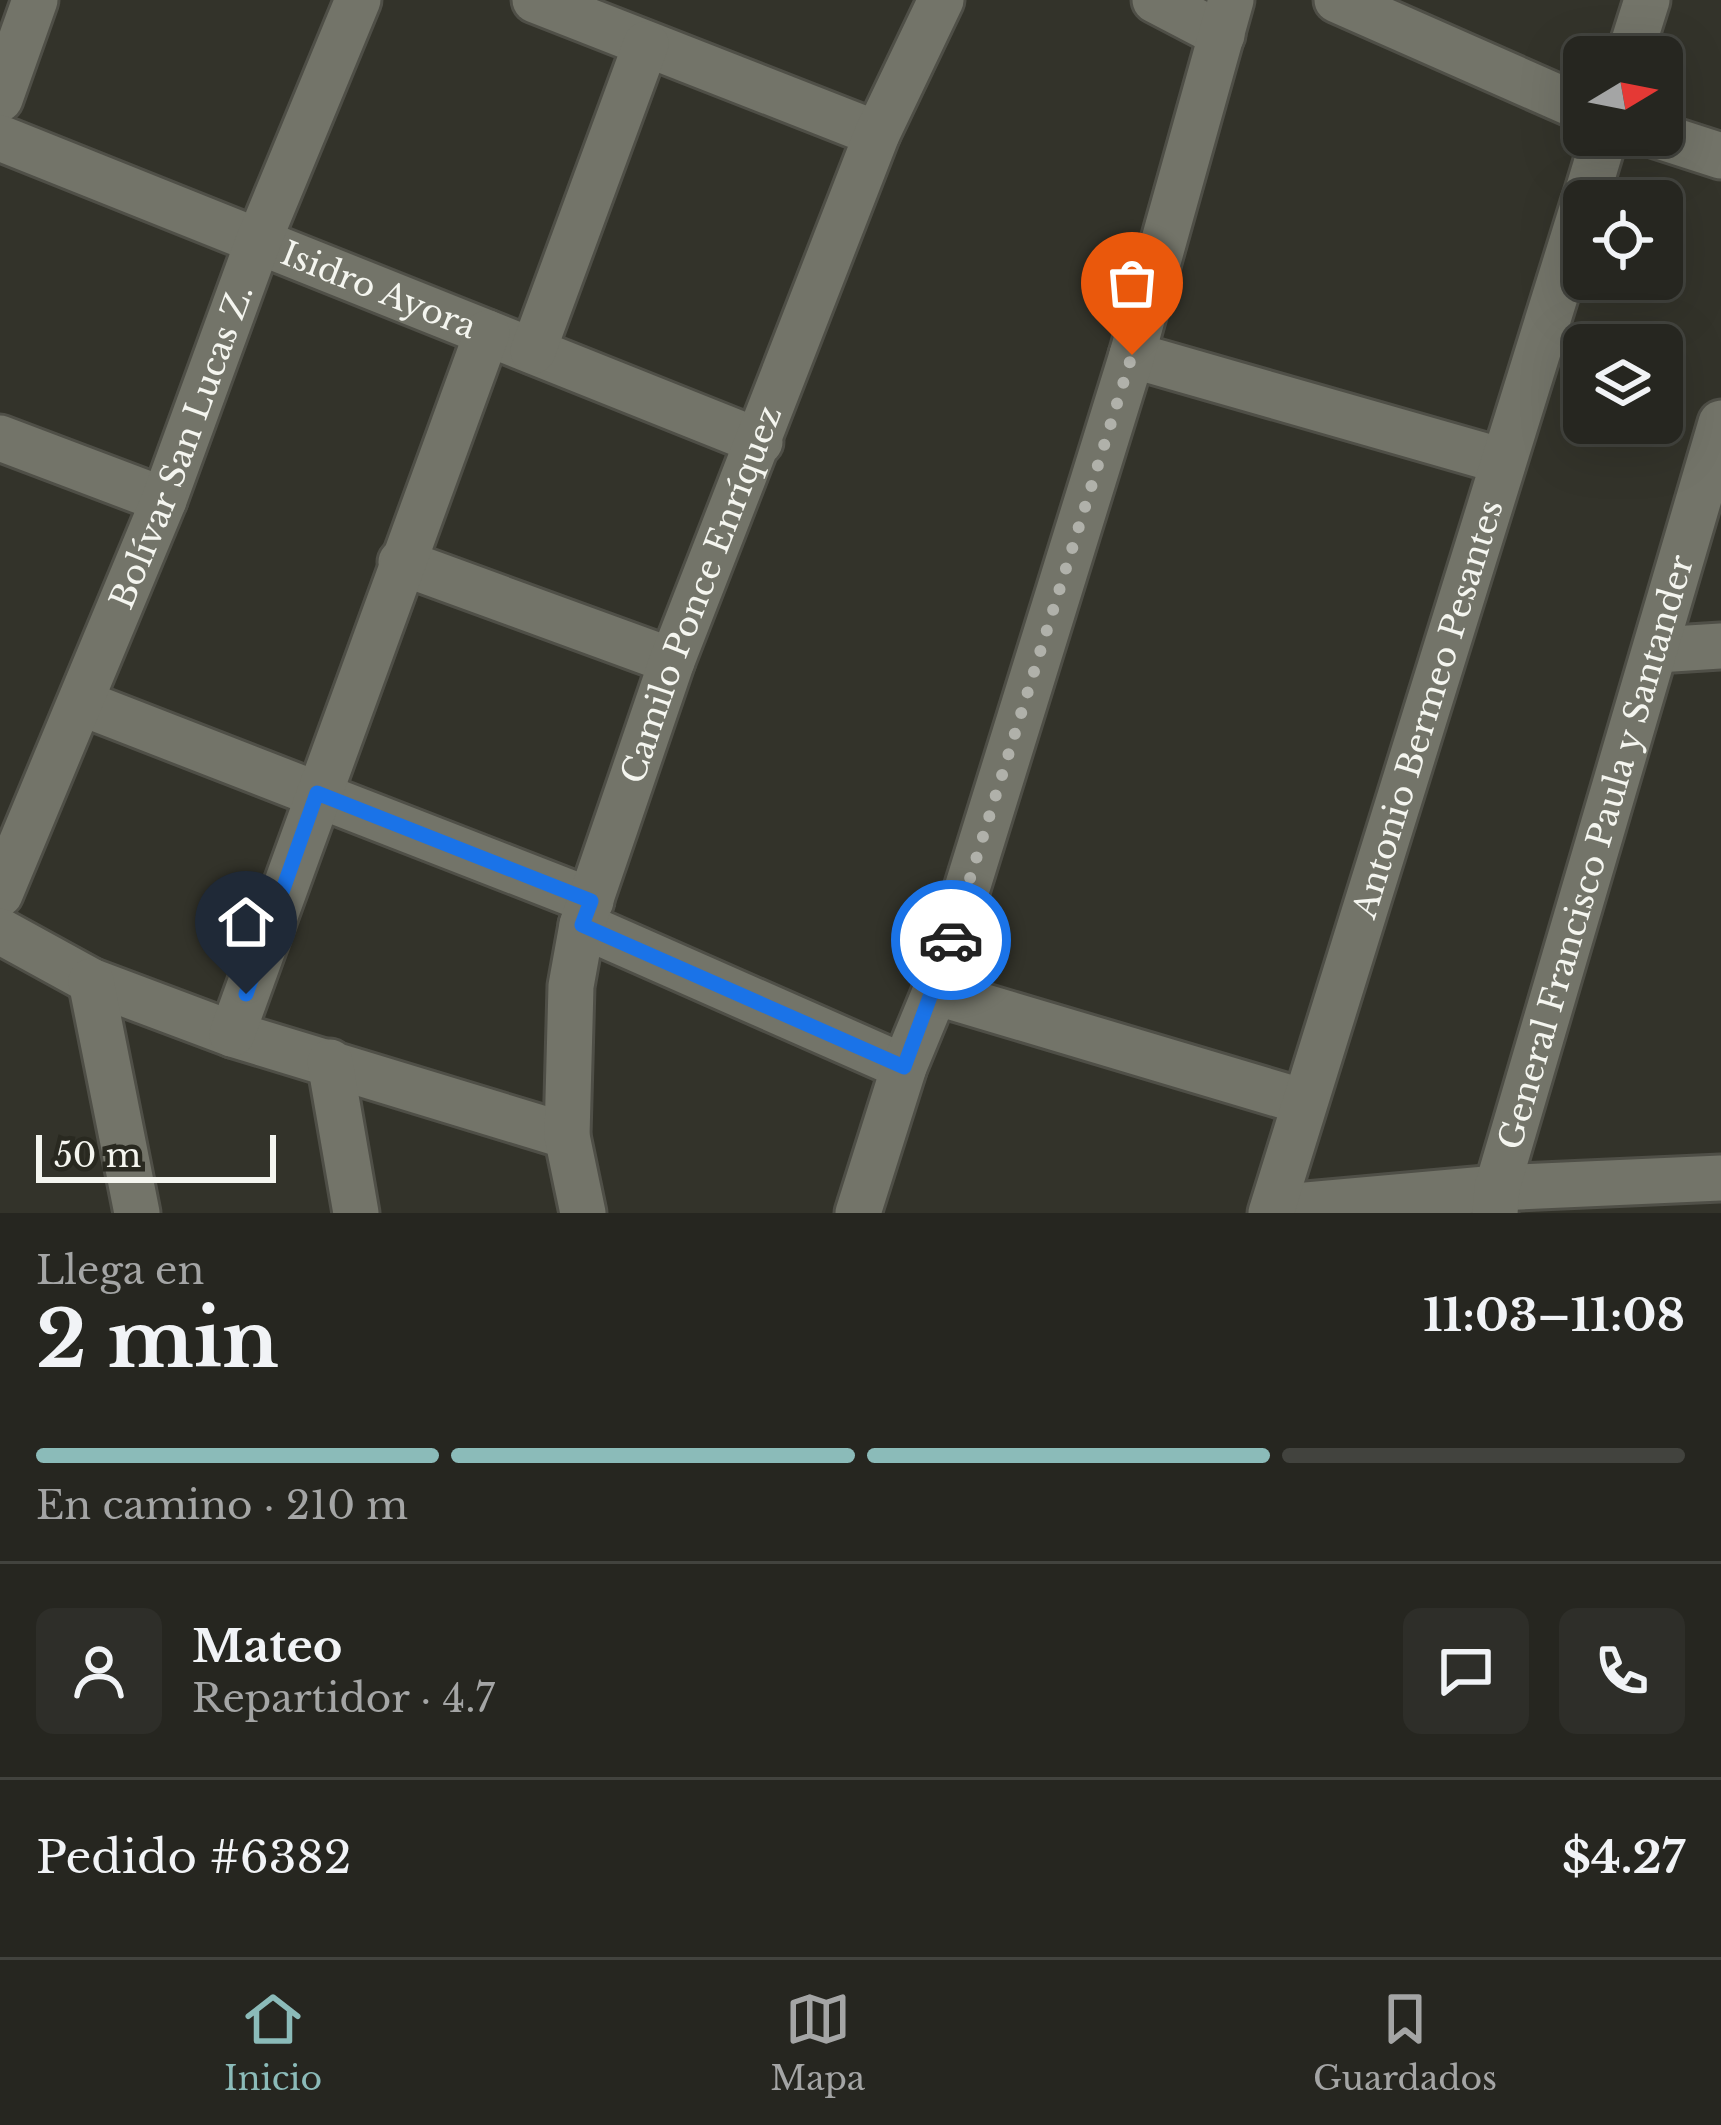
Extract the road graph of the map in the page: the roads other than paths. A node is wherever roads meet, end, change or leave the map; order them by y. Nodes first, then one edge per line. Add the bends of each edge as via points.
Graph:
1 (35, 0) edge
2 (358, 0) edge
3 (535, 0) edge
4 (941, 0) edge
5 (1155, 0) edge
6 (1336, 0) edge
7 (1647, 0) edge
8 (1226, 18) edge
9 (1636, 36) edge
10 (646, 44) junction
11 (0, 99) edge
12 (1563, 100) edge
13 (878, 134) junction
14 (0, 138) edge
15 (1683, 144) edge
16 (1721, 156) edge
17 (258, 242) junction
18 (1563, 268) edge
19 (488, 333) junction
20 (533, 351) junction
21 (1132, 355) junction
22 (1721, 423) edge
23 (0, 438) edge
24 (760, 442) junction
25 (1502, 461) junction
26 (164, 500) junction
27 (401, 562) junction
28 (1721, 646) edge
29 (1657, 650) junction
30 (672, 661) junction
31 (82, 704) junction
32 (317, 793) junction
33 (0, 894) edge
34 (586, 913) junction
35 (0, 931) edge
36 (92, 981) junction
37 (935, 992) junction
38 (232, 1034) junction
39 (331, 1062) junction
40 (904, 1067) junction
41 (1304, 1102) junction
42 (567, 1136) junction
43 (1721, 1178) edge
44 (1496, 1201) edge
45 (1272, 1211) edge
46 (137, 1213) edge
47 (356, 1213) edge
48 (584, 1213) edge
49 (858, 1213) edge

1 - 11 street
2 - 17 street, Bolívar San Lucas Z.
3 - 10 street
4 - 13 street, Camilo Ponce Enríquez
5 - 8 street
6 - 12 street
7 - 9 street
8 - 21 street
10 - 13 street
10 - 20 street
13 - 24 street, Camilo Ponce Enríquez
14 - 17 street, Isidro Ayora
15 - 16 street
17 - 19 street, Isidro Ayora
17 - 26 street, Bolívar San Lucas Z.
18 - 25 street, Antonio Bermeo Pesantes
19 - 20 street, Isidro Ayora
19 - 27 street
20 - 24 street, Isidro Ayora
21 - 25 street
21 - 37 street
22 - 29 street, General Francisco Paula y Santander
23 - 26 street
24 - 30 street, Camilo Ponce Enríquez
25 - 41 street, Antonio Bermeo Pesantes
26 - 31 street, Bolívar San Lucas Z.
27 - 30 street
27 - 32 street
28 - 29 street
29 - 44 street, General Francisco Paula y Santander
30 - 34 street, Camilo Ponce Enríquez
31 - 32 street
31 - 33 street, Bolívar San Lucas Z.
32 - 34 street
32 - 38 street
34 - 40 street
34 - 42 street, Camilo Ponce Enríquez via 571,986
35 - 36 street
36 - 38 street
36 - 46 street
37 - 40 street
37 - 41 street
38 - 39 street
39 - 42 street
39 - 47 street
40 - 49 street
41 - 45 street, Antonio Bermeo Pesantes
42 - 48 street, Camilo Ponce Enríquez
43 - 44 street
44 - 45 street

